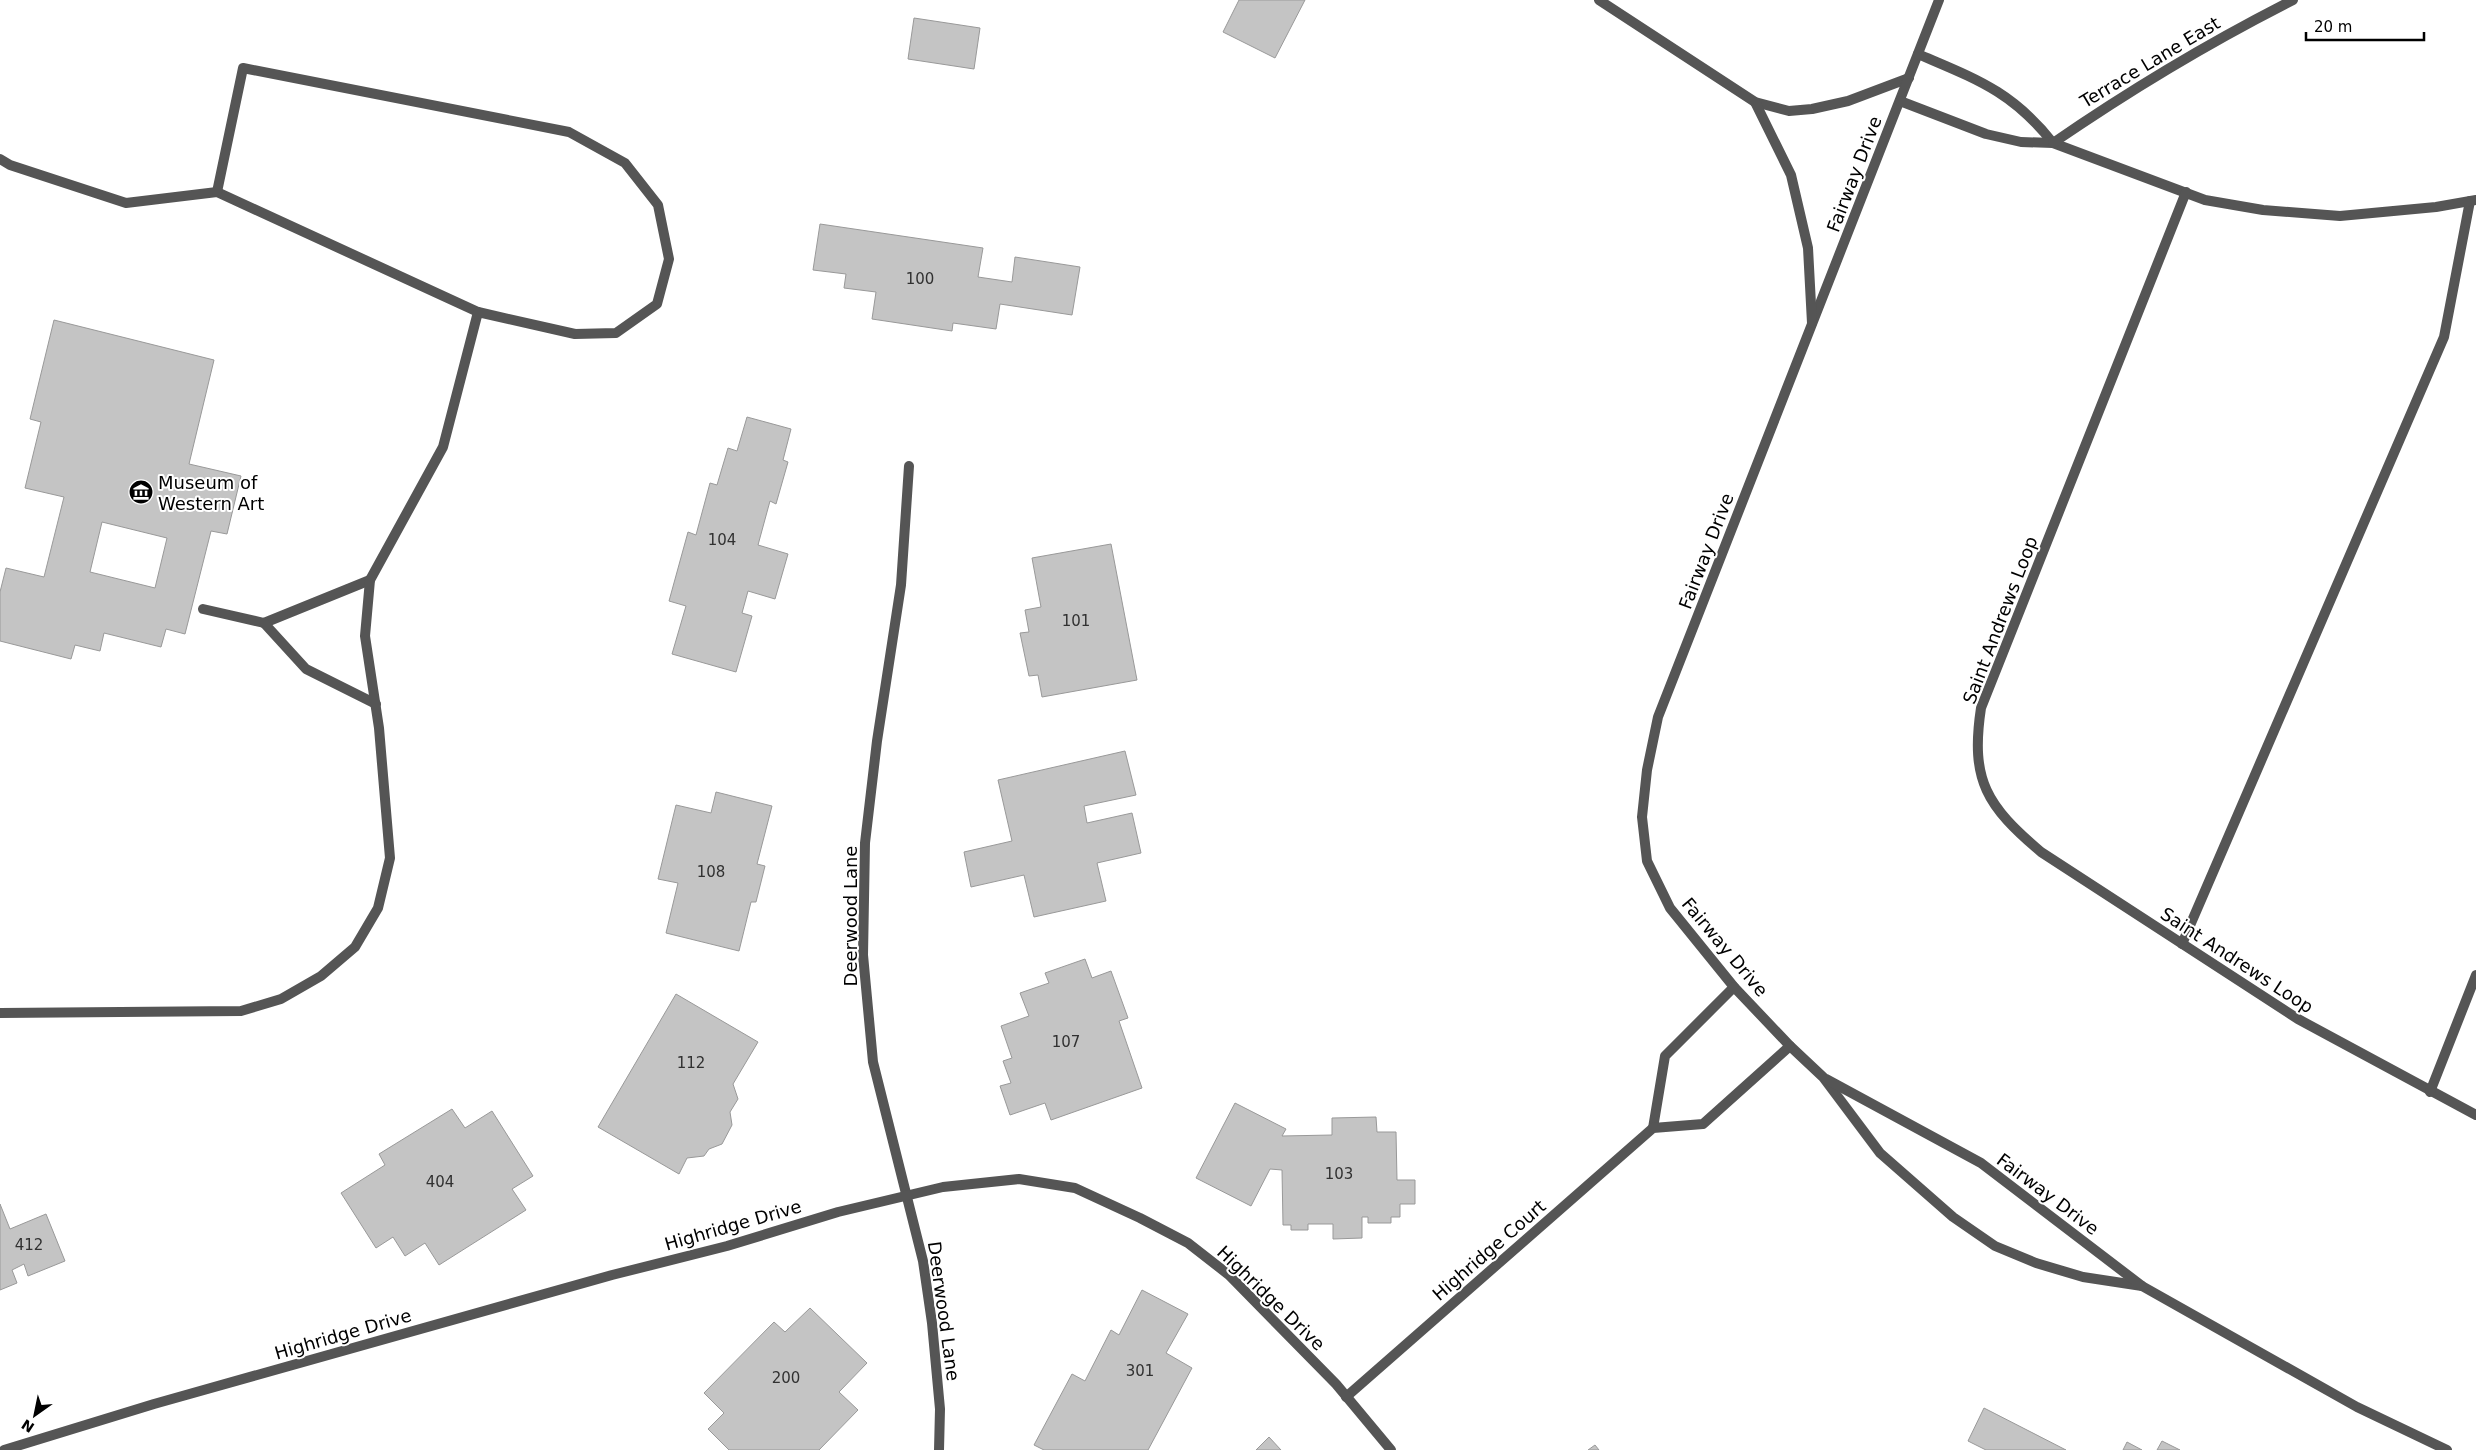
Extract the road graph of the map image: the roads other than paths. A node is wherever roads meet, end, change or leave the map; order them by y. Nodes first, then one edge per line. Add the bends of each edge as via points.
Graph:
1 (1598, 0) edge
2 (1939, 0) edge
3 (2292, 0) edge
4 (1918, 54) junction
5 (1909, 78) junction
6 (1900, 101) junction
7 (1755, 102) junction
8 (2053, 143) junction
9 (0, 159) edge
10 (217, 192) junction
11 (2186, 192) junction
12 (2473, 200) edge
13 (478, 312) junction
14 (1812, 327) junction
15 (909, 466) dead end
16 (370, 580) junction
17 (203, 609) dead end
18 (264, 624) junction
19 (376, 704) junction
20 (2182, 944) junction
21 (2476, 975) edge
22 (1734, 987) junction
23 (0, 1013) edge
24 (1790, 1046) junction
25 (1823, 1077) junction
26 (2430, 1092) junction
27 (2476, 1115) edge
28 (1653, 1128) junction
29 (906, 1196) junction
30 (2142, 1286) junction
31 (1346, 1397) junction
32 (4, 1450) edge
33 (939, 1450) edge
34 (1391, 1450) edge
35 (2447, 1450) edge

1 - 7 street
2 - 4 street, Fairway Drive
3 - 8 street, Terrace Lane East via 2157,75
4 - 5 street, Fairway Drive
4 - 8 street via 1989,85 2012,100 2037,122
5 - 6 street, Fairway Drive
5 - 7 street via 1848,101 1812,109 1789,111
6 - 8 street via 1986,134 2022,142
6 - 14 street, Fairway Drive
7 - 14 street via 1791,175 1808,248
8 - 11 street
9 - 10 street via 126,203
10 - 13 street
10 - 13 street via 243,68 569,132 625,163 658,205 669,259 657,304 616,333 576,334
11 - 12 street via 2205,200 2262,210 2340,216 2436,208
11 - 20 street, Saint Andrews Loop via 1981,708 1976,741 1979,774 1993,803 2014,829 2041,852
12 - 20 street via 2444,337
13 - 16 street via 443,447
14 - 22 street, Fairway Drive via 1658,717 1647,770 1642,817 1647,861 1670,908
15 - 29 street, Deerwood Lane via 901,585 865,843 863,955 873,1062
16 - 18 street
16 - 19 street via 365,636
17 - 18 street
18 - 19 street via 306,669
19 - 23 street via 390,858 378,908 355,947 321,976 281,1000 241,1011
20 - 26 street, Saint Andrews Loop via 2298,1019
21 - 26 street
22 - 24 street, Fairway Drive
22 - 28 street via 1664,1056
24 - 25 street, Fairway Drive
24 - 28 street via 1703,1124
25 - 30 street, Fairway Drive via 1981,1163
25 - 30 street, Fairway Drive via 1880,1153 1953,1217 1995,1246 2083,1277
26 - 27 street, Saint Andrews Loop
28 - 31 street, Highridge Court
29 - 31 street, Highridge Drive via 943,1187 1019,1179 1075,1188 1188,1242 1229,1276
29 - 32 street, Highridge Drive via 838,1212 727,1246 220,1385
29 - 33 street, Deerwood Lane via 923,1261 932,1323 940,1409
30 - 35 street, Fairway Drive via 2357,1406
31 - 34 street, Highridge Drive

